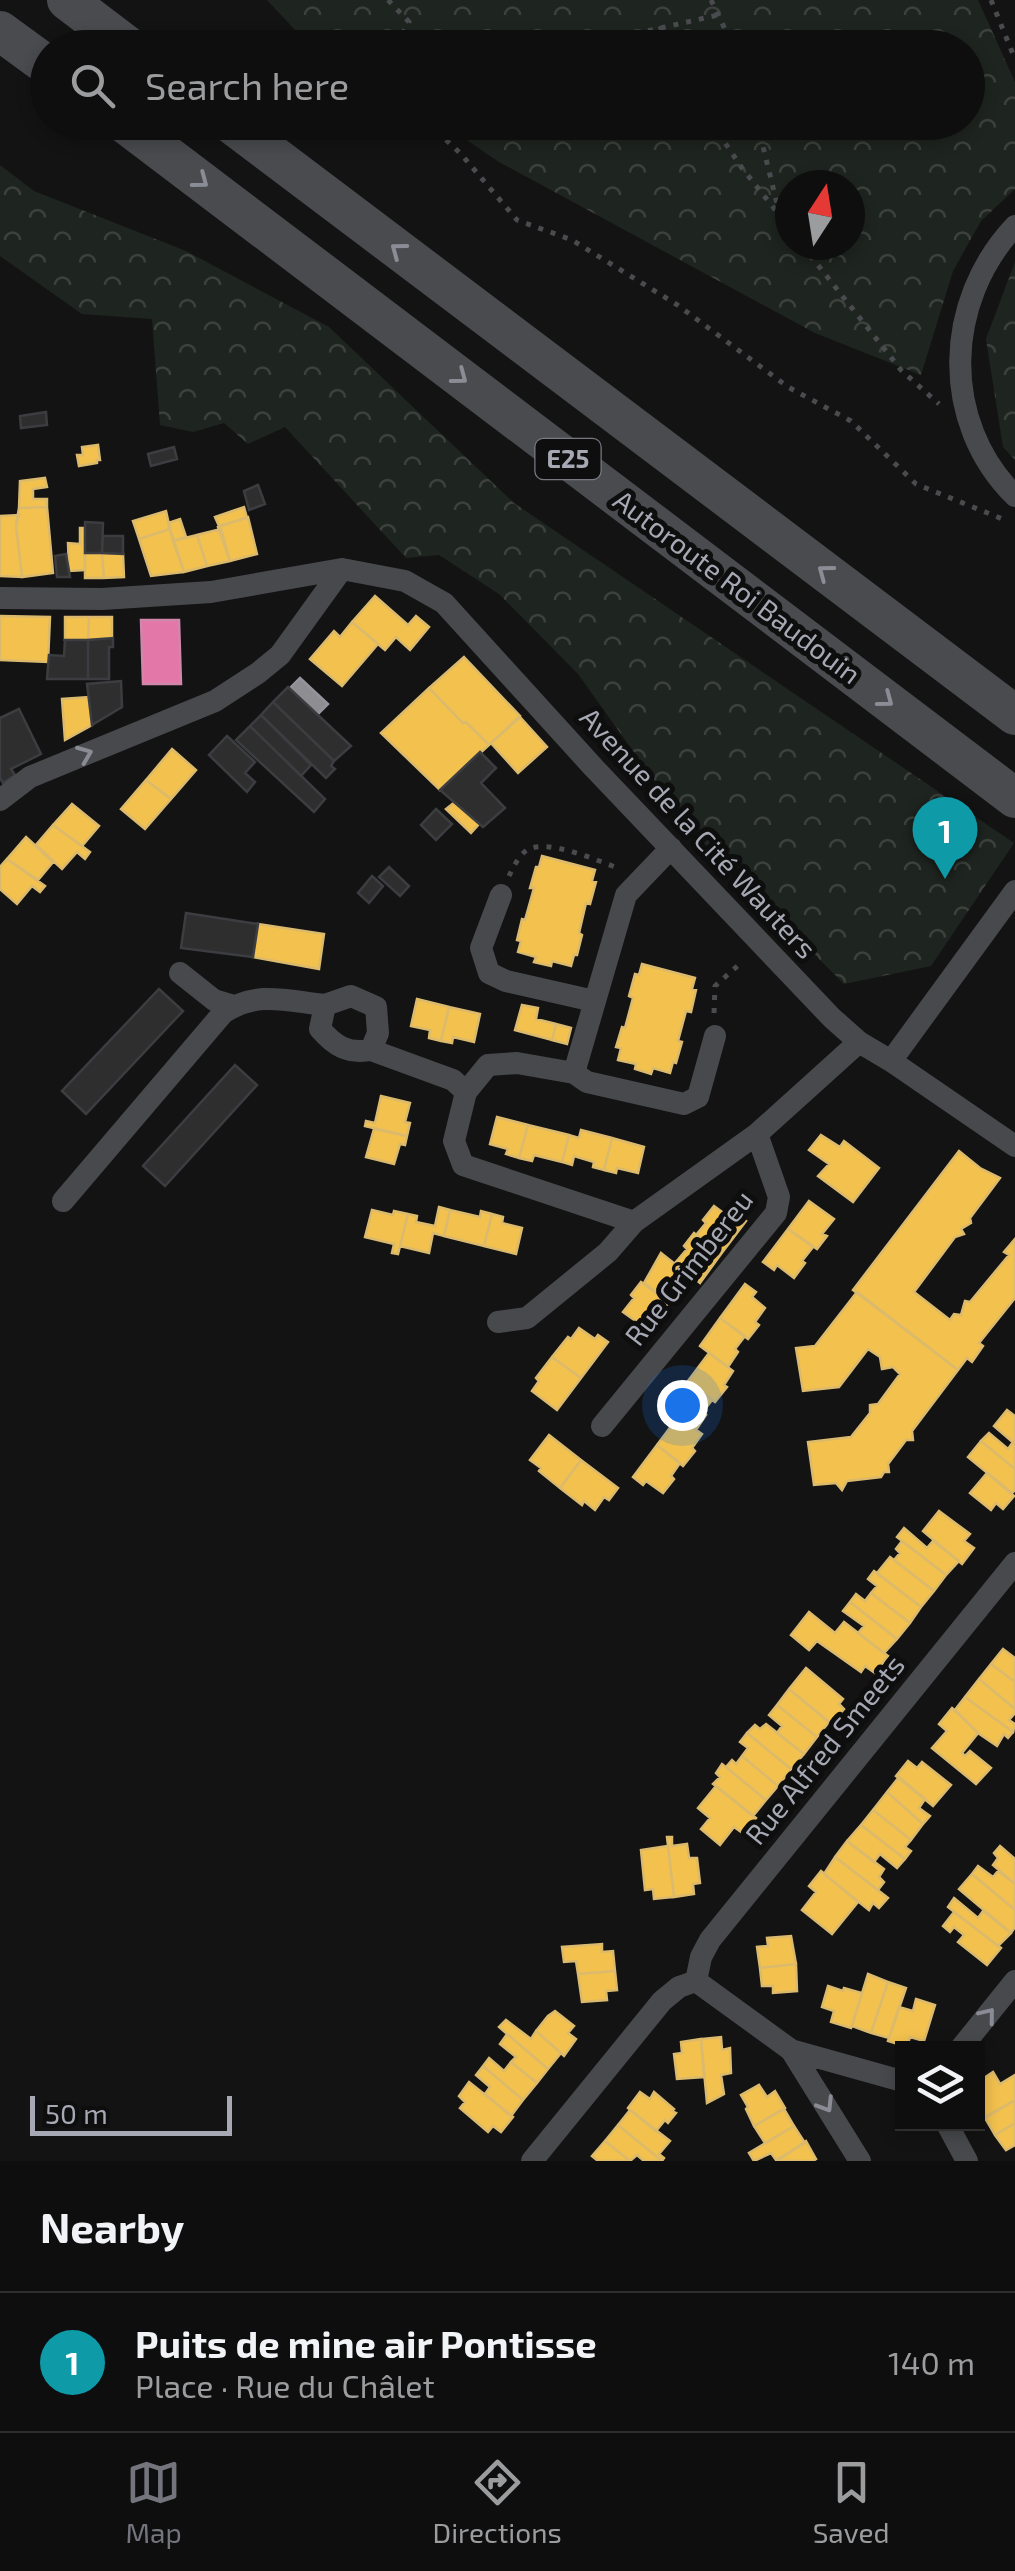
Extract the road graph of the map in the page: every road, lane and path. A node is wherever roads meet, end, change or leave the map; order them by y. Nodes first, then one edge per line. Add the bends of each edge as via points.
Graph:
1 (67, 0) edge
2 (388, 0) edge
3 (711, 0) edge
4 (991, 0) edge
5 (718, 14) junction
6 (660, 26) junction
7 (106, 30) edge
8 (405, 30) edge
9 (644, 30) edge
10 (662, 30) edge
11 (726, 30) edge
12 (0, 32) edge
13 (30, 53) edge
14 (1015, 59) edge
15 (147, 140) edge
16 (253, 140) edge
17 (446, 140) edge
18 (723, 140) edge
19 (761, 140) edge
20 (775, 196) edge
21 (775, 210) edge
22 (1015, 226) edge
23 (814, 260) edge
24 (966, 413) junction
25 (1015, 496) edge
26 (1015, 523) edge
27 (342, 569) junction
28 (0, 598) edge
29 (1015, 715) edge
30 (1014, 797) edge
31 (0, 800) edge
32 (671, 848) junction
33 (637, 884) junction
34 (1015, 891) edge
35 (501, 895) joint
36 (762, 944) junction
37 (180, 973) dead end
38 (594, 1002) junction
39 (324, 1005) junction
40 (234, 1006) junction
41 (715, 1036) joint
42 (858, 1042) junction
43 (370, 1050) junction
44 (891, 1061) junction
45 (574, 1073) junction
46 (466, 1092) junction
47 (757, 1134) junction
48 (1015, 1146) edge
49 (63, 1201) dead end
50 (634, 1222) junction
51 (498, 1322) dead end
52 (602, 1426) dead end
53 (1015, 1563) edge
54 (1015, 1981) edge
55 (696, 1982) junction
56 (967, 2041) edge
57 (791, 2050) junction
58 (895, 2080) edge
59 (951, 2131) edge
60 (532, 2161) edge
61 (860, 2161) edge
62 (968, 2161) edge

1 - 7 highway
2 - 8 path via 410,22
3 - 5 path
4 - 14 path
5 - 6 path
5 - 11 path
6 - 9 path
6 - 10 path
12 - 13 highway
15 -> 30 highway, Autoroute Roi Baudouin / E25
29 -> 16 highway, E25
17 - 26 path via 517,220 572,240 676,304 788,387 851,421 916,484
18 - 21 path
19 - 20 path
22 - 24 street via 979,276 964,321 958,364
23 - 24 path via 901,370 938,403
24 - 25 street via 985,458
27 - 28 street via 210,592
31 -> 27 street via 30,777 215,701 258,673 280,655
27 - 32 street, Avenue de la Cité Wauters via 404,581 444,603
32 - 33 street
32 - 36 street, Avenue de la Cité Wauters
33 - 35 path via 625,871 593,858 541,846 526,851
33 - 38 street via 626,894
34 - 44 street
35 - 38 street via 481,948 489,973
36 - 41 path via 715,986
36 - 42 street, Avenue de la Cité Wauters
37 - 40 street via 214,1000
38 - 45 street
39 - 40 street via 257,997
39 - 43 street via 320,1028 330,1042
39 - 43 street via 351,996 376,1007 378,1032
40 - 49 street
41 - 45 street via 698,1097 684,1104 587,1082
42 - 44 street, Avenue de la Cité Wauters
42 - 47 street
43 - 46 street via 453,1080
44 - 48 street, Avenue de la Cité Wauters
45 - 46 street via 517,1062 488,1065
46 - 50 street via 454,1141 463,1165
47 - 50 street
47 - 52 street, Rue Grimbereu via 780,1198 776,1213
50 - 51 street via 527,1318
53 - 55 street, Rue Alfred Smeets via 710,1940
56 -> 54 street
55 - 57 street
55 - 60 street via 662,2001
57 - 58 street
57 -> 61 street
59 - 62 street

